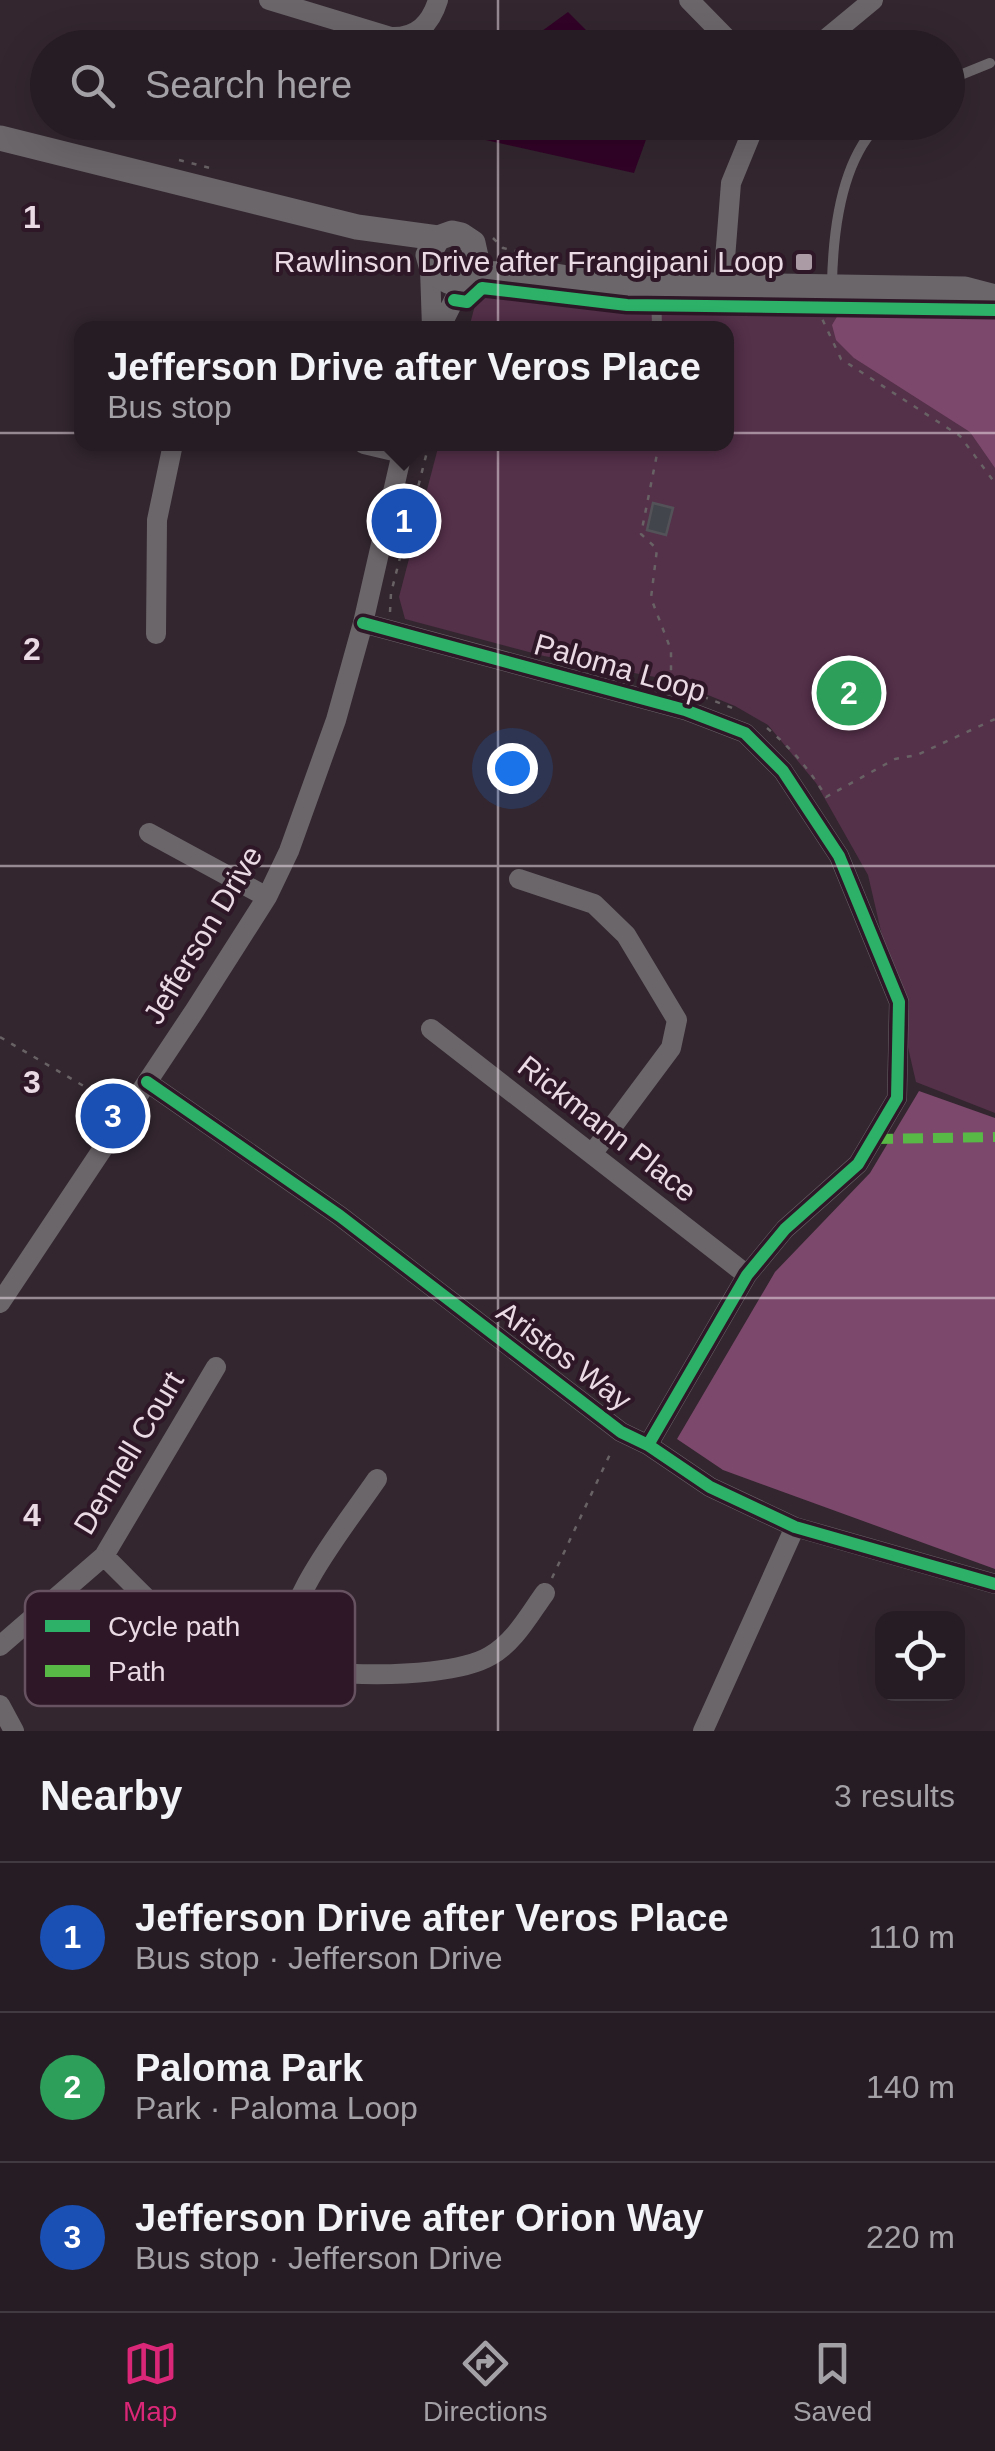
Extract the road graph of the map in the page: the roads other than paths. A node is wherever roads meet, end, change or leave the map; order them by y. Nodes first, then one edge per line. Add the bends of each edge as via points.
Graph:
1 (269, 0) edge
2 (438, 0) edge
3 (689, 0) edge
4 (873, 0) edge
5 (365, 30) edge
6 (418, 30) edge
7 (718, 30) edge
8 (836, 30) edge
9 (990, 63) dead end
10 (965, 73) edge
11 (0, 138) edge
12 (749, 140) edge
13 (866, 140) edge
14 (0, 154) edge
15 (58, 154) junction
16 (357, 227) junction
17 (438, 238) junction
18 (475, 248) junction
19 (430, 267) junction
20 (537, 273) junction
21 (467, 277) junction
22 (995, 282) edge
23 (656, 283) junction
24 (723, 284) junction
25 (964, 289) junction
26 (833, 296) junction
27 (995, 297) edge
28 (432, 321) edge
29 (444, 321) edge
30 (657, 321) edge
31 (172, 451) edge
32 (402, 451) edge
33 (363, 623) junction
34 (156, 634) dead end
35 (149, 833) dead end
36 (519, 879) dead end
37 (267, 897) junction
38 (432, 1029) dead end
39 (147, 1082) junction
40 (592, 1154) junction
41 (746, 1276) junction
42 (2, 1296) edge
43 (216, 1367) dead end
44 (648, 1445) junction
45 (377, 1479) dead end
46 (794, 1527) junction
47 (104, 1556) junction
48 (995, 1584) edge
49 (64, 1591) edge
50 (141, 1591) edge
51 (302, 1591) edge
52 (545, 1593) road end
53 (25, 1624) edge
54 (0, 1646) edge
55 (355, 1671) edge
56 (0, 1705) edge
57 (14, 1731) edge
58 (703, 1731) edge

1 - 5 street
2 - 6 street
3 - 7 street
4 - 8 street
9 - 10 lane
11 - 15 street
12 - 24 street via 731,183
13 - 26 lane via 839,198
14 - 15 street
15 - 16 street
16 - 17 street
16 - 19 street
17 - 18 street via 461,235
17 - 19 street via 429,250
18 - 20 street
18 - 21 street via 477,262
19 - 21 street via 445,281
19 - 28 street
20 - 21 street
20 - 23 street
21 - 29 street
22 - 25 street
23 - 24 street
23 - 30 lane
24 - 26 street
25 - 26 street
25 - 27 street
31 - 34 street via 158,520
32 - 33 street, Jefferson Drive
33 - 37 street, Jefferson Drive via 316,780
33 - 41 street, Paloma Loop via 684,710 744,733 783,771 839,856 899,1002 897,1098 858,1164 785,1229
35 - 37 street
36 - 40 street via 594,904 626,935 677,1020 671,1048
37 - 39 street, Jefferson Drive
38 - 40 street, Rickmann Place
39 - 42 street, Jefferson Drive
39 - 44 street, Aristos Way via 340,1216 620,1432
40 - 41 street, Rickmann Place
41 - 44 street, Paloma Loop
43 - 47 street, Dennell Court
44 - 46 street, Aristos Way via 710,1487
45 - 51 street
46 - 48 street, Aristos Way
46 - 58 street
47 - 49 street, Dennell Court
47 - 50 street
52 - 55 street via 509,1641 469,1666
53 - 54 street, Dennell Court
56 - 57 street

